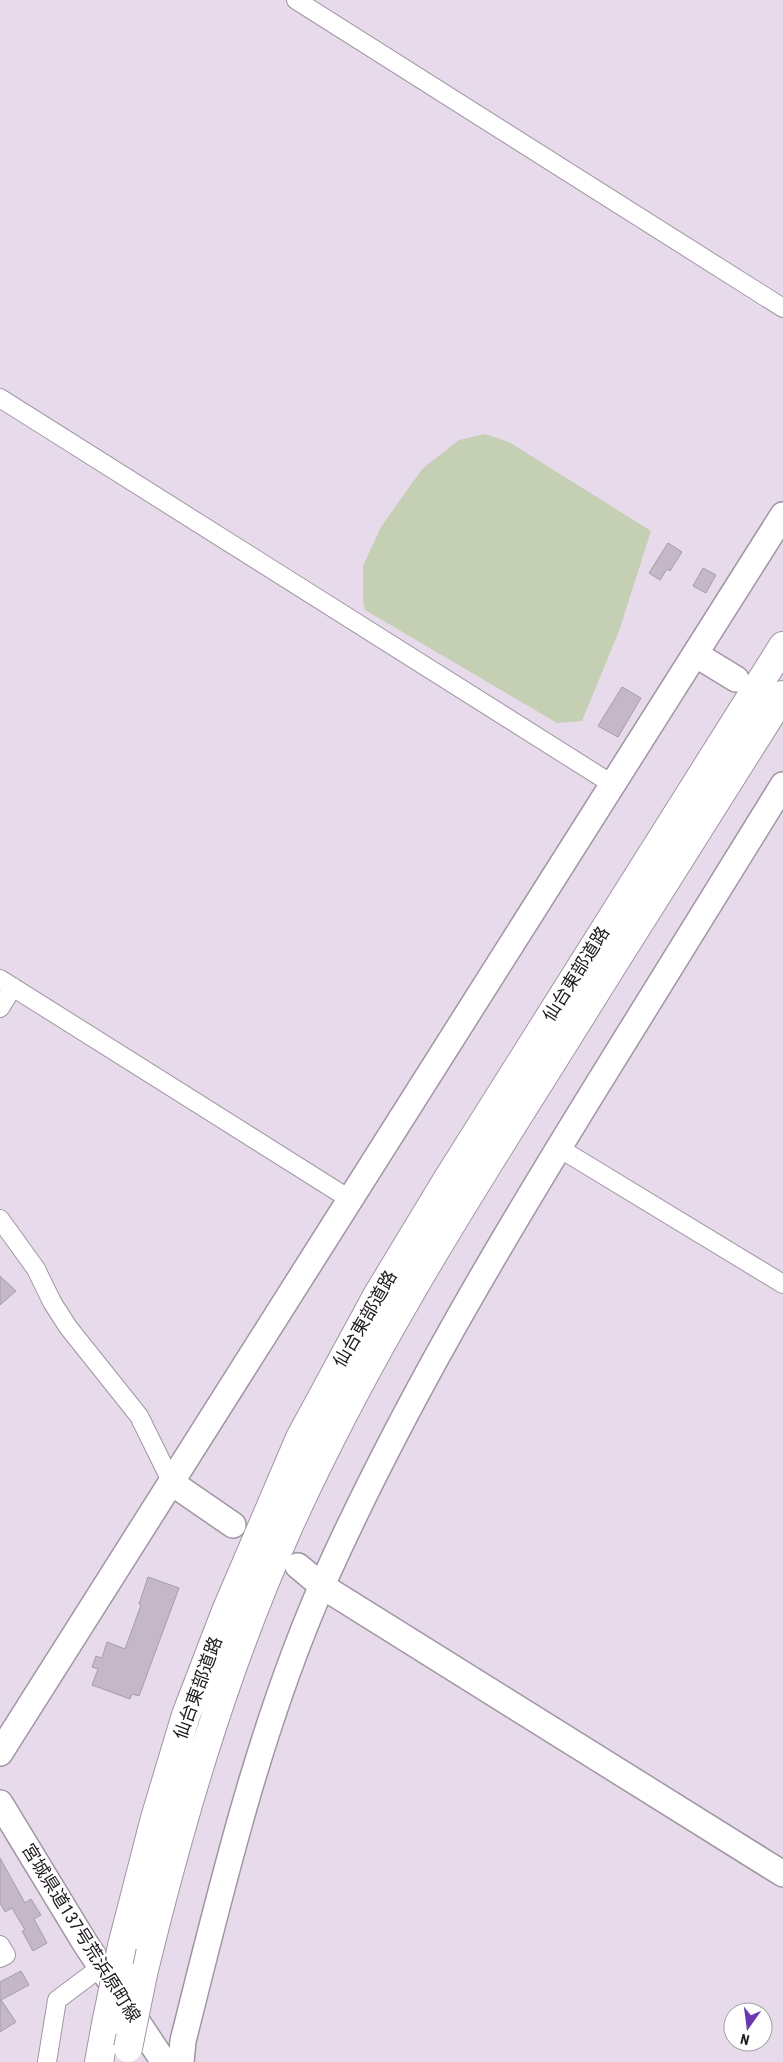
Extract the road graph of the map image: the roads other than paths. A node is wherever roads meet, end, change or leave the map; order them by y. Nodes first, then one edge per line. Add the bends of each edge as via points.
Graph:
1 (296, 0) edge
2 (783, 308) edge
3 (0, 398) edge
4 (783, 515) edge
5 (783, 646) edge
6 (695, 654) junction
7 (736, 679) dead end
8 (783, 696) edge
9 (612, 784) junction
10 (783, 785) edge
11 (7, 983) edge
12 (0, 1008) edge
13 (559, 1148) junction
14 (351, 1200) junction
15 (0, 1219) edge
16 (783, 1284) edge
17 (172, 1483) junction
18 (233, 1525) dead end
19 (298, 1566) dead end
20 (322, 1586) junction
21 (0, 1753) edge
22 (0, 1803) edge
23 (783, 1874) edge
24 (0, 1945) edge
25 (0, 1958) edge
26 (102, 1967) junction
27 (127, 2055) edge
28 (47, 2062) edge
29 (100, 2062) edge
30 (164, 2062) edge
31 (180, 2062) edge

1 - 2 street
3 - 9 street
4 - 6 street
5 - 29 highway, 仙台東部道路, bridge via 447,1180 378,1294 308,1423 255,1539 186,1715 122,1946
6 - 7 street
6 - 9 street
8 - 27 highway, 仙台東部道路, bridge via 469,1193 347,1405 287,1530 214,1719 181,1826 143,1974
9 - 14 street
10 - 13 street
11 - 12 street
11 - 14 street
13 - 16 street
13 - 20 street via 468,1301 392,1438
14 - 17 street
15 - 17 street via 36,1269 68,1327 139,1416
17 - 18 street
17 - 21 street
19 - 20 street
20 - 23 street
20 - 31 street via 285,1681 240,1823
22 - 26 street, 宮城県道137号荒浜原町線
24 - 25 street via 6,1955
26 - 28 street via 57,2000
26 - 30 street, 宮城県道137号荒浜原町線

